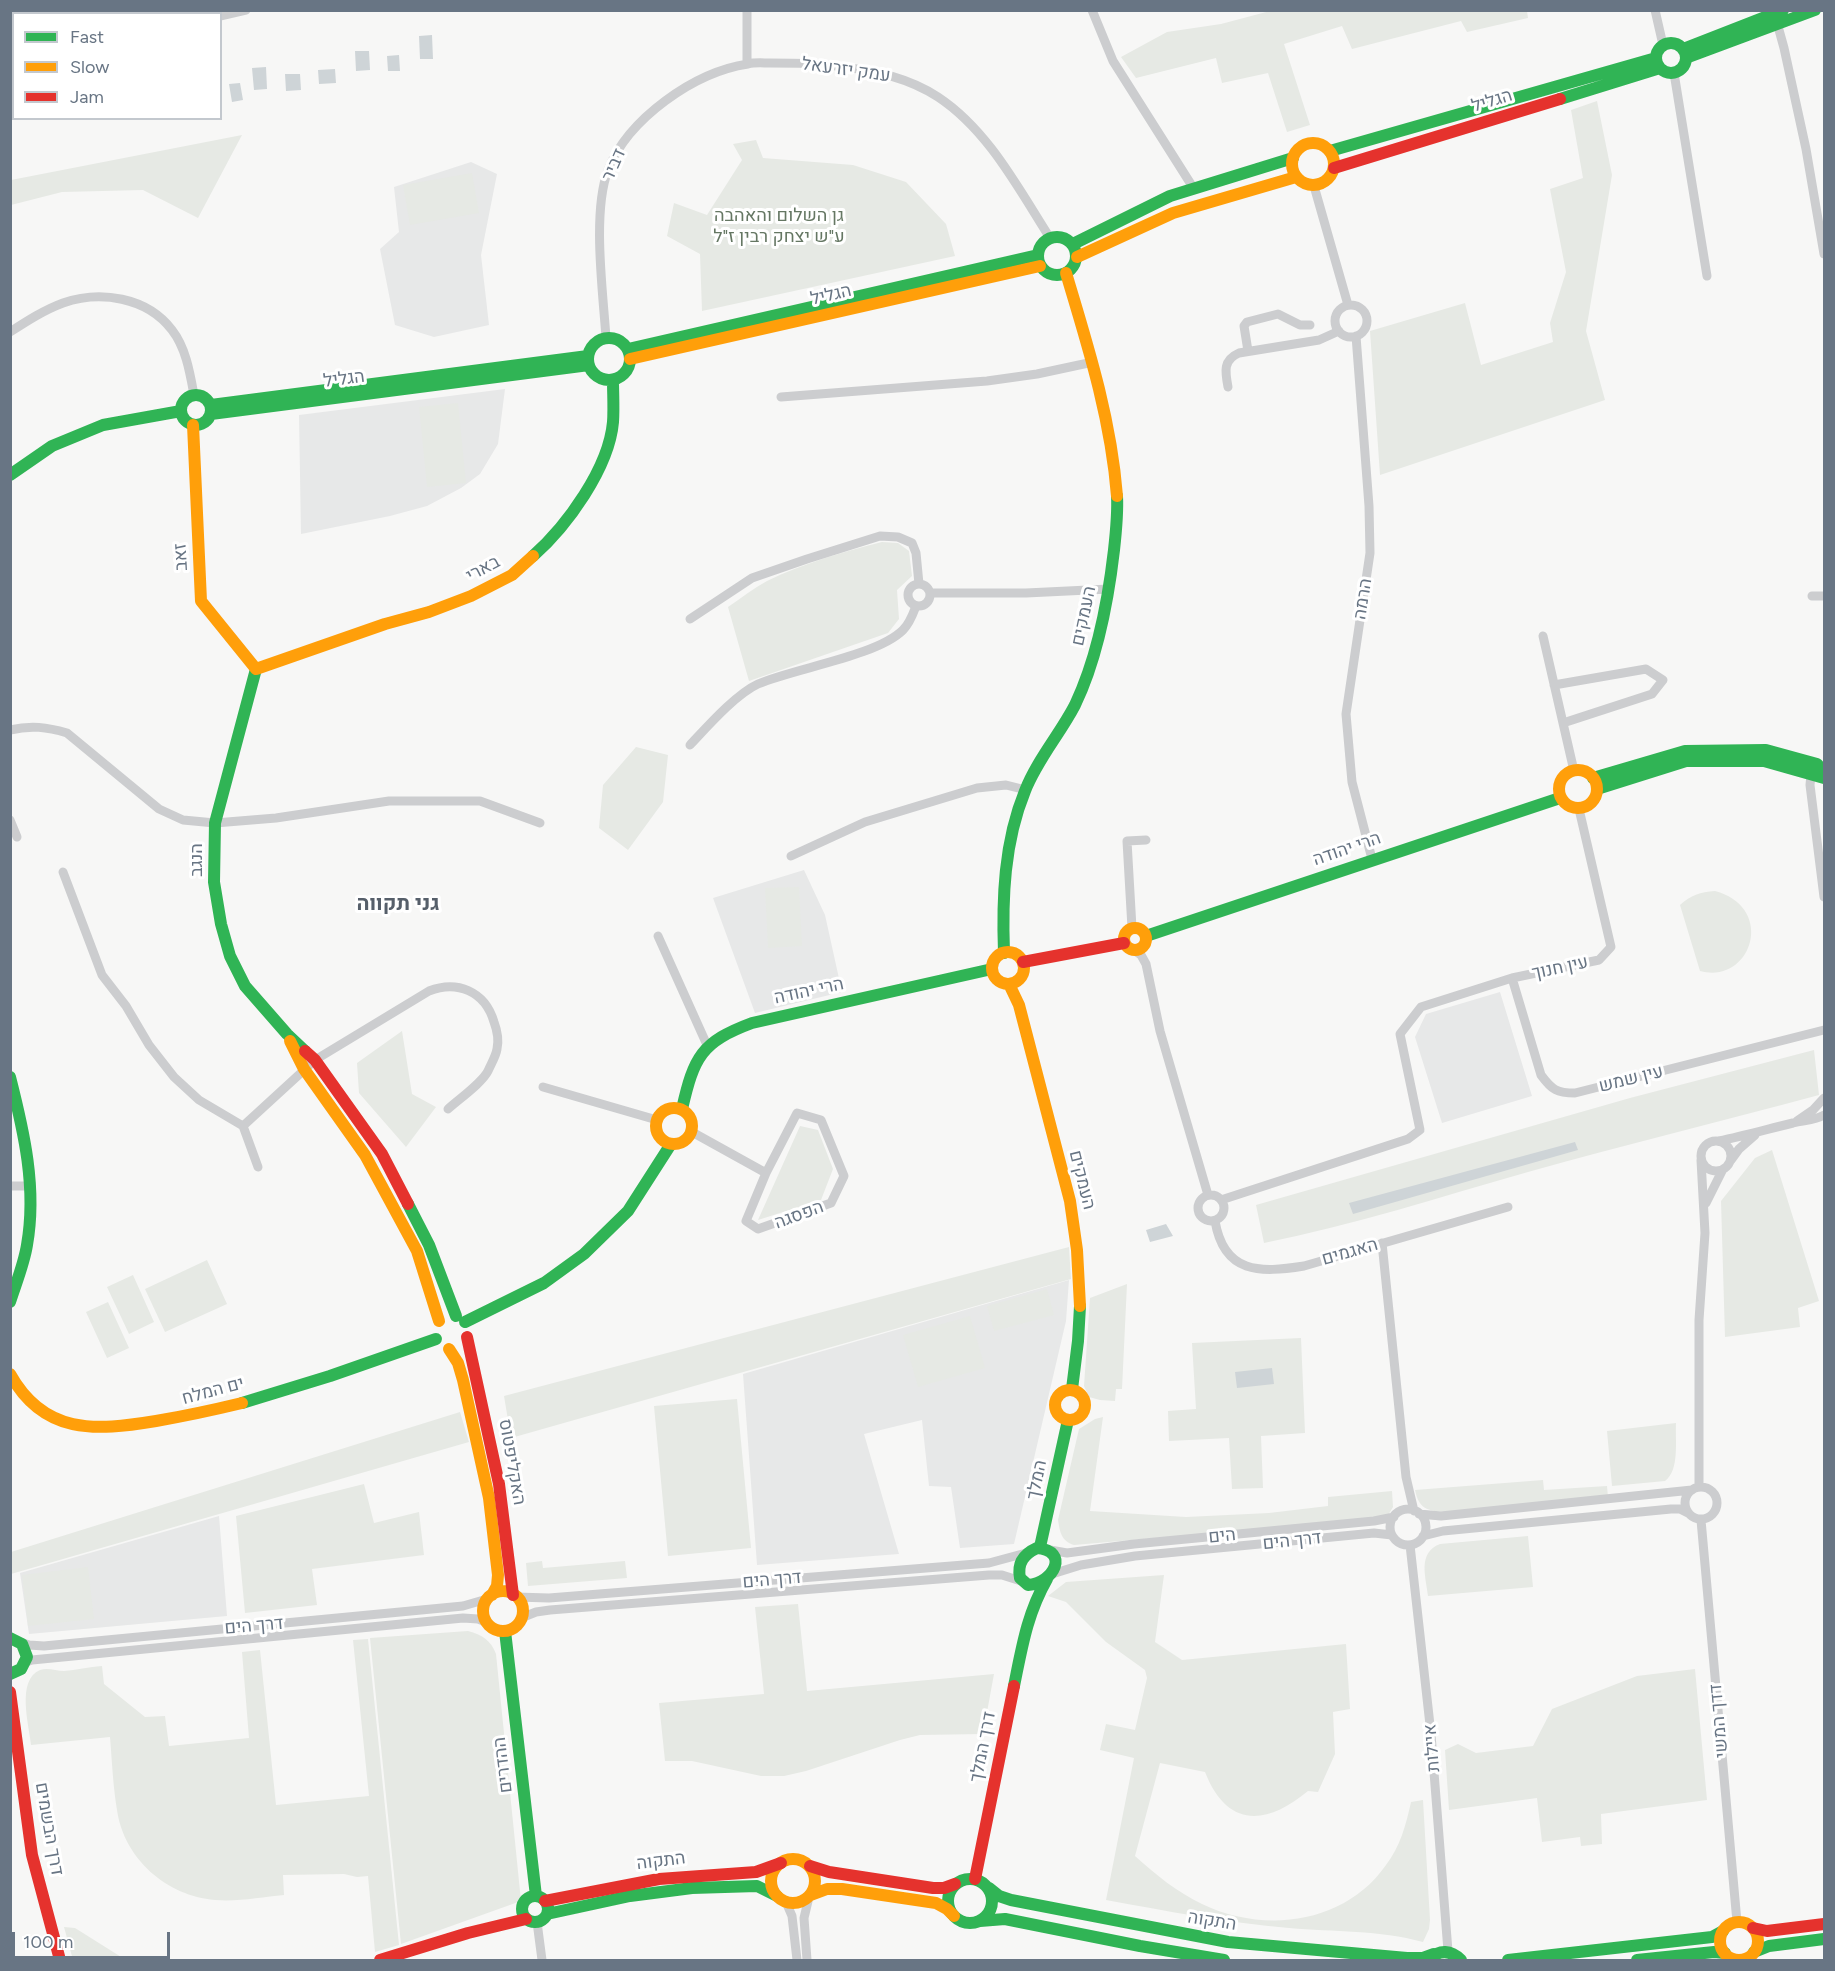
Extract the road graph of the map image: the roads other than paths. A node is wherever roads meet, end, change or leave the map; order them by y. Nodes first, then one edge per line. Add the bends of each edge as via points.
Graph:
1 (246, 10) edge
2 (747, 10) edge
3 (1092, 10) edge
4 (1655, 10) edge
5 (1815, 10) edge
6 (222, 16) edge
7 (1778, 16) edge
8 (1664, 45) junction
9 (1684, 53) junction
10 (1658, 63) junction
11 (747, 64) junction
12 (1674, 73) junction
13 (1330, 151) junction
14 (1293, 158) junction
15 (1334, 168) junction
16 (1296, 177) junction
17 (1314, 186) junction
18 (1194, 189) junction
19 (1823, 232) edge
20 (1050, 238) junction
21 (1075, 251) junction
22 (1824, 254) edge
23 (1039, 261) junction
24 (1066, 273) junction
25 (1707, 276) dead end
26 (1348, 305) junction
27 (1310, 325) dead end
28 (1339, 331) junction
29 (10, 332) edge
30 (1356, 336) junction
31 (606, 338) junction
32 (1248, 351) junction
33 (629, 354) junction
34 (588, 361) junction
35 (1093, 362) junction
36 (613, 380) junction
37 (1228, 387) dead end
38 (194, 395) junction
39 (781, 397) dead end
40 (211, 409) junction
41 (180, 411) junction
42 (193, 425) junction
43 (10, 475) edge
44 (919, 584) junction
45 (1109, 589) junction
46 (930, 593) junction
47 (1812, 596) dead end
48 (1824, 596) edge
49 (916, 606) junction
50 (690, 620) dead end
51 (1543, 636) dead end
52 (256, 669) junction
53 (1554, 685) junction
54 (1563, 723) junction
55 (10, 730) edge
56 (690, 745) dead end
57 (1574, 771) junction
58 (1824, 771) edge
59 (1811, 774) junction
60 (1824, 778) edge
61 (1595, 784) junction
62 (1026, 790) junction
63 (1560, 798) junction
64 (1579, 809) junction
65 (10, 820) edge
66 (215, 823) junction
67 (540, 823) dead end
68 (17, 837) dead end
69 (1146, 840) dead end
70 (791, 856) dead end
71 (1371, 859) junction
72 (63, 872) dead end
73 (1824, 897) edge
74 (1132, 928) junction
75 (658, 936) dead end
76 (1146, 936) junction
77 (1129, 946) junction
78 (1004, 953) junction
79 (1023, 962) junction
80 (992, 969) junction
81 (1512, 978) junction
82 (1009, 984) junction
83 (1824, 1030) edge
84 (287, 1034) junction
85 (707, 1045) junction
86 (315, 1060) junction
87 (304, 1069) junction
88 (10, 1077) edge
89 (543, 1087) dead end
90 (1824, 1098) edge
91 (448, 1109) dead end
92 (682, 1109) junction
93 (1824, 1115) edge
94 (657, 1120) junction
95 (1796, 1122) junction
96 (243, 1126) junction
97 (692, 1132) junction
98 (1757, 1134) junction
99 (1719, 1141) junction
100 (671, 1144) junction
101 (1701, 1160) junction
102 (1731, 1160) junction
103 (258, 1167) dead end
104 (1722, 1170) junction
105 (766, 1173) junction
106 (10, 1186) edge
107 (31, 1186) junction
108 (1208, 1195) junction
109 (1221, 1200) junction
110 (1508, 1207) dead end
111 (1704, 1209) junction
112 (1215, 1221) junction
113 (1382, 1243) junction
114 (10, 1302) edge
115 (460, 1319) junction
116 (440, 1321) junction
117 (467, 1337) junction
118 (436, 1339) junction
119 (449, 1349) junction
120 (10, 1374) edge
121 (1072, 1389) junction
122 (1068, 1420) junction
123 (1406, 1478) junction
124 (1696, 1489) junction
125 (1416, 1512) junction
126 (1688, 1513) junction
127 (1395, 1516) junction
128 (1701, 1520) junction
129 (1392, 1535) junction
130 (1423, 1536) junction
131 (1410, 1545) junction
132 (1045, 1549) junction
133 (1026, 1553) junction
134 (1049, 1577) junction
135 (1022, 1582) junction
136 (515, 1596) junction
137 (489, 1597) junction
138 (521, 1618) junction
139 (486, 1622) junction
140 (1027, 1622) junction
141 (505, 1631) junction
142 (15, 1640) edge
143 (19, 1669) edge
144 (12, 1697) edge
145 (781, 1863) junction
146 (810, 1866) junction
147 (975, 1879) junction
148 (955, 1884) junction
149 (989, 1888) junction
150 (810, 1896) junction
151 (540, 1898) junction
152 (781, 1899) junction
153 (533, 1916) junction
154 (954, 1916) junction
155 (980, 1921) junction
156 (1737, 1922) junction
157 (1824, 1924) edge
158 (1753, 1928) junction
159 (1723, 1931) junction
160 (1824, 1939) edge
161 (1754, 1952) junction
162 (1725, 1953) junction
163 (1455, 1956) edge
164 (1431, 1957) edge
165 (60, 1960) edge
166 (380, 1960) edge
167 (542, 1960) edge
168 (797, 1960) edge
169 (807, 1960) edge
170 (1224, 1960) edge
171 (1470, 1960) edge
172 (1508, 1960) edge
173 (1637, 1960) edge

1 - 6 street
2 - 11 street
3 - 18 street via 1113,61
4 - 8 street
5 - 7 street
7 - 9 street
7 - 19 street
8 - 9 street via 1672,43
8 - 10 street via 1658,50
9 - 12 street via 1682,68
10 - 12 street via 1664,71
10 - 13 street, הגליל
10 - 15 street, הגליל
11 - 20 street, עמק יזרעאל via 813,63 859,69 901,78 937,96 967,120 996,154
11 - 31 street, דביר via 703,77 666,98 622,144 601,198
12 - 25 street
13 - 14 street via 1310,143
13 - 15 street
14 - 16 street
14 - 18 street
15 - 17 street via 1325,182
16 - 17 street
16 - 21 street via 1173,213
17 - 26 street
18 - 21 street via 1170,196
19 - 22 street
20 - 21 street via 1062,237
20 - 23 street via 1040,248
21 - 24 street via 1072,270
23 - 24 street via 1047,273
23 - 33 street, הגליל
24 - 35 street, העמקים
26 - 28 street via 1336,315
26 - 30 street via 1359,307 1366,316 1365,327
27 - 32 street via 1300,325 1278,314 1247,322 1243,331
28 - 30 street
28 - 32 street via 1319,340
29 - 38 street via 35,315 87,297 137,302 155,312 173,331 184,353
30 - 71 street, הרמה via 1370,553 1346,714 1352,782
31 - 33 street via 618,339
31 - 34 street via 593,345
32 - 37 street via 1230,356 1227,361
33 - 36 street via 626,372
34 - 36 street via 594,374
34 - 40 street, הגליל
35 - 39 street via 987,381
35 - 45 street, העמקים via 1117,496
36 - 52 street, בארי via 613,424 600,469 578,506 512,574 460,600
38 - 40 street via 202,395
38 - 41 street via 185,399
40 - 42 street via 203,423
41 - 42 street via 185,421
41 - 43 street via 103,425 52,446
42 - 52 street, זאב via 201,601
44 - 46 street
44 - 49 street via 908,592
44 - 50 street via 912,543 880,536 752,578
45 - 46 street
45 - 62 street, העמקים via 1098,642 1081,691
46 - 49 street via 926,603
47 - 48 street
49 - 56 street via 906,628 895,637 757,685 725,709
51 - 53 street
52 - 66 street, הנגב
53 - 54 street
53 - 54 street via 1646,669 1663,680 1652,694
54 - 57 street
55 - 66 street via 28,725 67,733 159,809 183,820
57 - 61 street via 1582,771
57 - 63 street via 1560,781
58 - 61 street via 1817,764 1766,750 1685,751
59 - 60 street
59 - 61 street via 1764,761 1686,761
59 - 73 street
61 - 64 street via 1591,803
62 - 70 street via 1006,785 977,788 865,822
62 - 78 street, העמקים via 1010,839 1004,878
63 - 64 street via 1567,806
63 - 71 street, הרי יהודה
64 - 81 street, עין חנוך via 1611,947 1599,960
65 - 68 street
66 - 67 street via 389,801 480,801
66 - 84 street, הנגב via 214,882 220,924 230,956 245,986
69 - 74 street via 1126,841
71 - 76 street, הרי יהודה
72 - 96 street via 102,975 126,1005 149,1045 174,1077 199,1100
74 - 76 street via 1142,930
74 - 77 street via 1124,936
75 - 85 street
76 - 77 street via 1140,949
77 - 79 street
77 - 108 street via 1146,964 1160,1031
78 - 79 street via 1015,954
78 - 80 street via 996,958
79 - 82 street via 1022,976
80 - 82 street via 999,982
80 - 85 street, הרי יהודה via 752,1023 728,1031
81 - 83 street, עין שמש via 1541,1075 1551,1088 1562,1093 1575,1093
81 - 109 street, עין חנוך via 1420,1006 1400,1035 1420,1130 1408,1139
82 - 121 street, העמקים via 1019,1005 1075,1230 1081,1295
84 - 86 street, הנגב
84 - 87 street, הנגב
85 - 92 street, הרי יהודה via 695,1063
86 - 87 street
86 - 91 street via 429,991 456,986 471,991 492,1012 497,1050 487,1074
86 - 115 street, הנגב via 382,1154 429,1245
87 - 96 street
87 - 116 street, הנגב via 376,1174 417,1251
88 - 107 street via 25,1133
89 - 94 street
90 - 95 street
92 - 94 street via 664,1110
92 - 97 street via 690,1116
93 - 95 street
94 - 100 street via 657,1132
95 - 98 street
96 - 103 street
97 - 100 street via 684,1142
97 - 105 street
98 - 99 street
98 - 102 street
99 - 101 street via 1705,1146
99 - 102 street via 1730,1150
100 - 115 street via 628,1211 584,1254 544,1283
101 - 104 street via 1707,1169
101 - 111 street
102 - 104 street
104 - 111 street
105 - 105 street, הפסגה via 797,1113 820,1120 844,1176 831,1203 758,1229 746,1221
106 - 107 street
107 - 114 street via 27,1245
108 - 109 street
108 - 112 street via 1200,1200 1197,1211 1205,1220
109 - 112 street via 1224,1212
110 - 113 street, האגמים
111 - 124 street
112 - 113 street, האגמים via 1219,1239 1231,1257 1253,1269 1304,1266
113 - 123 street
115 - 116 street via 446,1317
115 - 117 street via 467,1327
116 - 118 street via 435,1328
117 - 119 street via 460,1346
117 - 136 street, האקליפטוס via 499,1484
118 - 119 street
118 - 120 street, ים המלח via 253,1399 188,1417 127,1425 85,1427 55,1418 35,1407
119 - 137 street, האקליפטוס via 463,1380 489,1498 498,1575 497,1586
121 - 122 street via 1061,1392 1055,1401 1058,1414
121 - 122 street via 1083,1396 1086,1408 1080,1417
122 - 132 street, המלך
123 - 125 street
123 - 127 street via 1404,1500
124 - 125 street via 1441,1516
124 - 126 street via 1685,1500
124 - 128 street via 1713,1492 1718,1504 1713,1515
125 - 127 street via 1406,1510
125 - 130 street via 1425,1522
126 - 128 street
126 - 130 street via 1671,1509
127 - 129 street via 1390,1527
127 - 132 street, הים via 1067,1553
128 - 156 street, דדך המשי
129 - 131 street via 1399,1543
129 - 134 street, דרך הים via 1374,1533 1135,1556 1081,1565
130 - 131 street
131 - 163 street, איילות
132 - 133 street
132 - 134 street via 1055,1560
133 - 135 street via 1018,1567
133 - 136 street, דרך הים via 989,1563 549,1598
134 - 135 street via 1034,1586
134 - 140 street
135 - 138 street, דרך הים via 989,1575 550,1610
135 - 140 street
136 - 137 street via 500,1592
136 - 138 street via 522,1606
137 - 139 street via 483,1611
137 - 142 street, דרך הים via 463,1606 44,1646
138 - 141 street via 516,1626
139 - 141 street via 493,1629
139 - 143 street, דרך הים via 463,1618 154,1647 32,1660
140 - 147 street, דרך המלך
141 - 151 street, ההדרים
142 - 143 street via 26,1651
143 - 144 street, דרך הבשמים
144 - 165 street, דרך הבשמים via 32,1855
145 - 146 street via 794,1859
145 - 151 street, התקוה via 756,1872 659,1878
145 - 152 street via 771,1880
146 - 148 street via 825,1872 933,1888
146 - 150 street via 816,1878
147 - 148 street
147 - 149 street
148 - 154 street via 948,1900
149 - 155 street via 992,1905
149 - 164 street, התקוה via 1011,1900 1230,1942
150 - 152 street via 796,1903
150 - 154 street via 842,1888 933,1903
150 - 169 street via 804,1918
151 - 153 street, ההדרים via 548,1907
151 - 153 street via 525,1900
152 - 153 street, התקוה via 756,1886 700,1887 630,1896
152 - 168 street via 792,1916
153 - 166 street
153 - 167 street
154 - 155 street via 966,1922
155 - 170 street, התקוה via 1005,1919
156 - 158 street
156 - 159 street
157 - 158 street via 1767,1931
158 - 161 street via 1758,1941
159 - 162 street via 1721,1943
159 - 172 street via 1712,1937
160 - 161 street via 1768,1946
161 - 162 street via 1742,1959
162 - 173 street
163 - 164 street, התקוה
163 - 171 street

